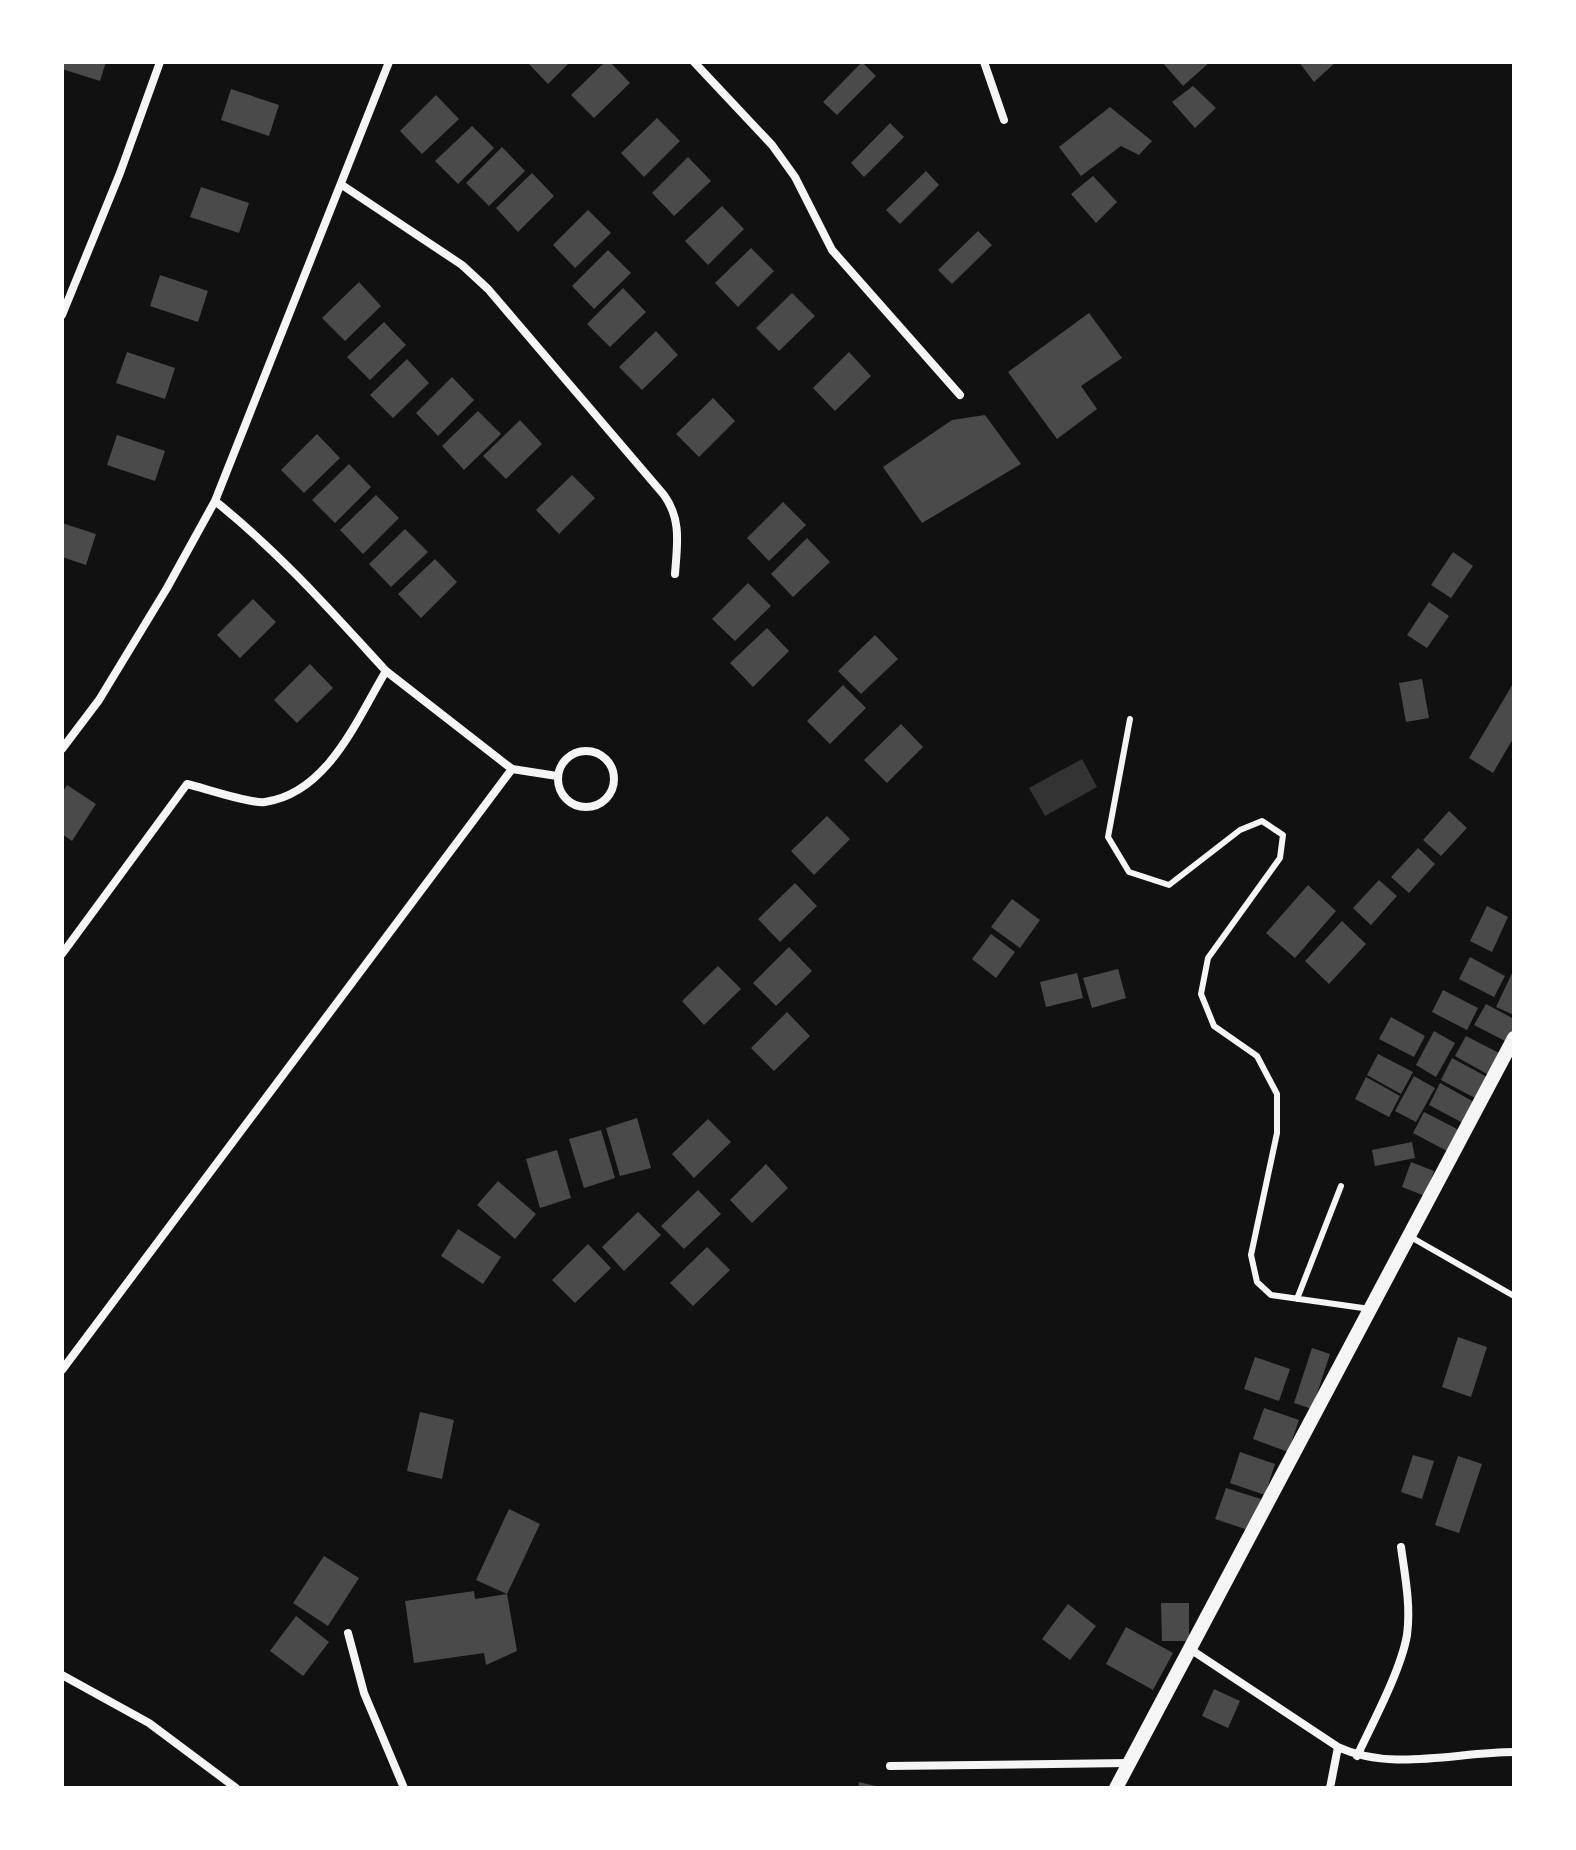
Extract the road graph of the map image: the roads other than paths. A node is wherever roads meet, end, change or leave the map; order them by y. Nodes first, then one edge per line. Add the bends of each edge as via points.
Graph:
1 (160, 62) edge
2 (389, 62) edge
3 (694, 62) edge
4 (984, 62) edge
5 (1004, 120) dead end
6 (342, 185) junction
7 (62, 315) edge
8 (960, 395) dead end
9 (215, 501) junction
10 (675, 574) dead end
11 (386, 671) junction
12 (1130, 719) dead end
13 (62, 749) edge
14 (512, 769) junction
15 (557, 776) junction
16 (62, 954) edge
17 (1514, 1038) edge
18 (1341, 1186) dead end
19 (1409, 1236) junction
20 (1514, 1296) edge
21 (1297, 1299) junction
22 (1370, 1309) junction
23 (62, 1370) edge
24 (1401, 1547) dead end
25 (348, 1633) dead end
26 (1190, 1649) junction
27 (62, 1675) edge
28 (1338, 1747) junction
29 (1514, 1752) edge
30 (1357, 1756) junction
31 (1128, 1763) junction
32 (890, 1766) dead end
33 (236, 1788) edge
34 (404, 1788) edge
35 (1116, 1788) edge
36 (1330, 1788) edge

1 - 7 street
2 - 6 street
3 - 8 street via 772,145 795,177 832,250
4 - 5 street
6 - 9 street
6 - 10 street via 462,265 488,289 672,506 678,532
9 - 11 street via 297,573
9 - 13 street via 99,700
11 - 14 street
11 - 16 street via 328,766 294,793 263,803 187,784
12 - 21 lane via 1108,837 1129,872 1169,885 1240,830 1262,821 1283,835 1280,858 1208,958 1201,994 1214,1026 1257,1056 1277,1094 1277,1133 1251,1255 1257,1282 1271,1295
14 - 15 street
14 - 23 street
15 - 15 street via 568,756 589,750 608,761 614,782 604,801 583,808 563,797
17 - 19 street
18 - 21 lane
19 - 20 lane
19 - 22 street
21 - 22 lane
22 - 26 street
24 - 30 street via 1407,1583 1406,1638
25 - 34 street via 364,1693
26 - 28 street
26 - 31 street
27 - 33 street via 149,1723
28 - 30 street
28 - 36 street
29 - 30 street
31 - 32 street
31 - 35 street

